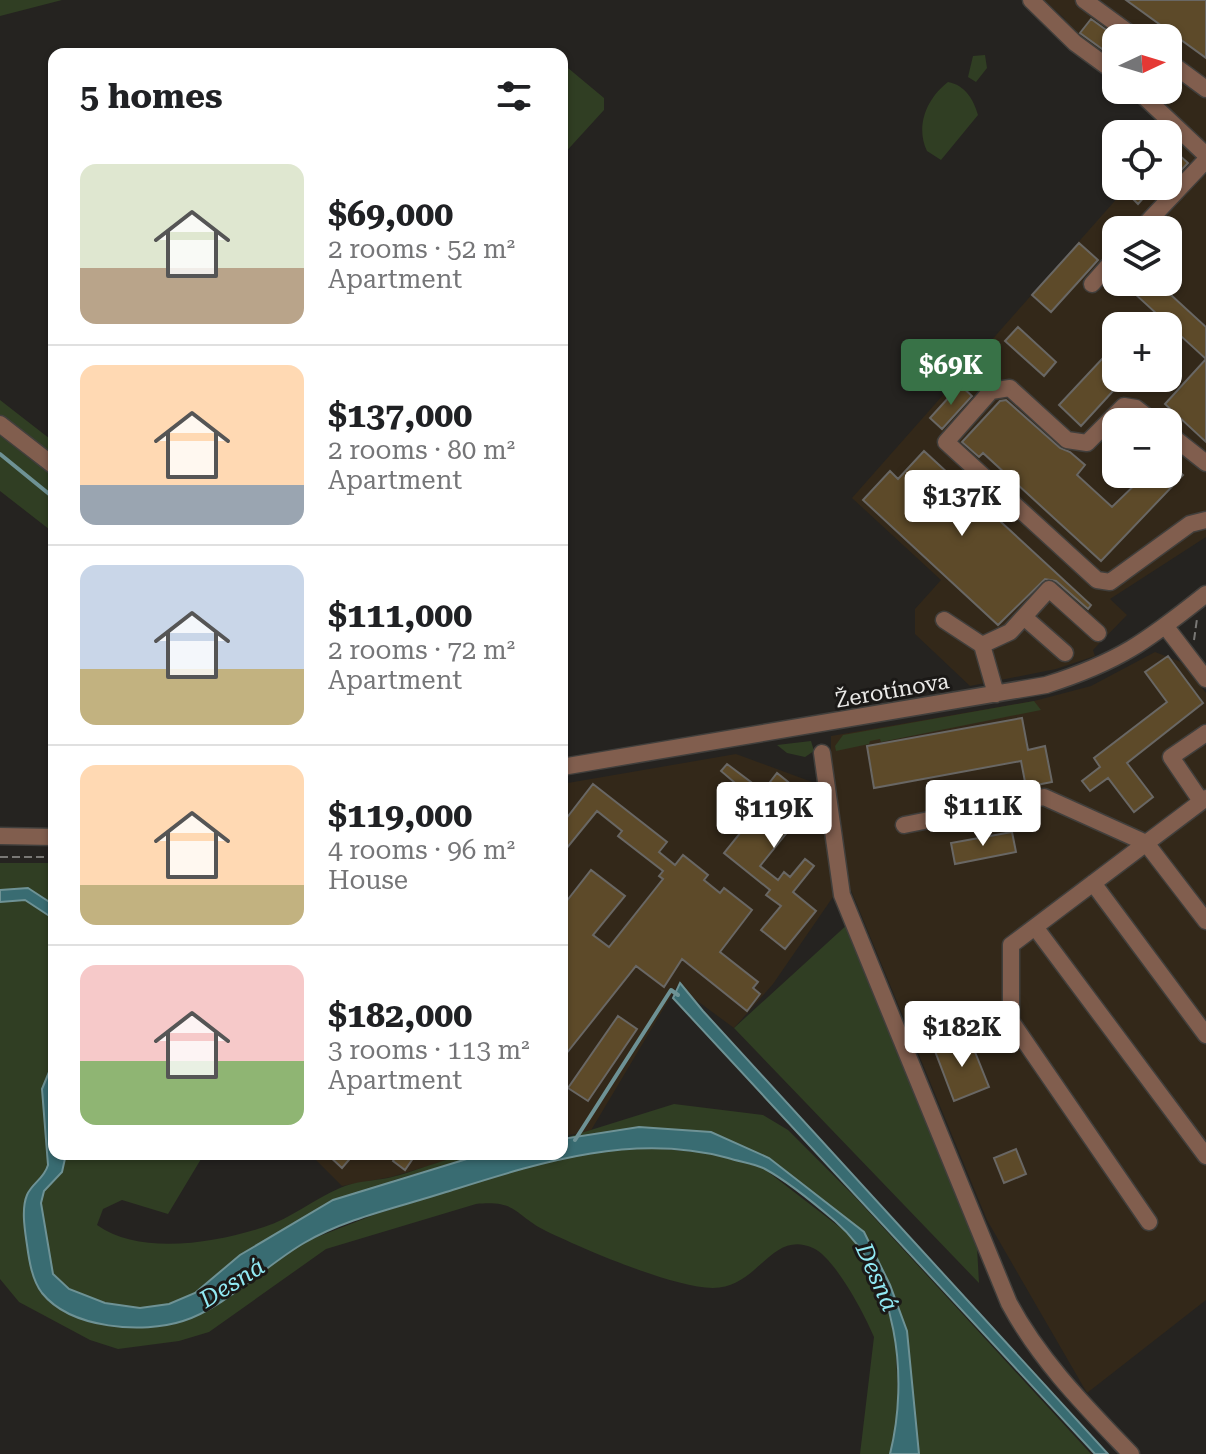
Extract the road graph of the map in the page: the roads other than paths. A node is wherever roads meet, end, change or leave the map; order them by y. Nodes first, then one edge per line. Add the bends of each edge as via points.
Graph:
1 (1031, 0) edge
2 (1084, 0) edge
3 (1117, 24) edge
4 (1102, 63) edge
5 (1182, 71) edge
6 (1206, 89) edge
7 (1151, 104) edge
8 (1202, 153) edge
9 (1151, 216) edge
10 (1102, 273) edge
11 (1092, 284) dead end
12 (0, 424) edge
13 (1102, 428) edge
14 (1182, 444) edge
15 (48, 461) edge
16 (1206, 463) edge
17 (1206, 520) edge
18 (1206, 594) edge
19 (1024, 617) junction
20 (944, 620) dead end
21 (1166, 627) junction
22 (1098, 633) dead end
23 (982, 645) junction
24 (1065, 653) dead end
25 (1206, 679) edge
26 (996, 694) junction
27 (1206, 733) edge
28 (822, 753) dead end
29 (568, 766) edge
30 (1204, 800) edge
31 (904, 825) dead end
32 (0, 836) edge
33 (48, 837) edge
34 (1146, 843) junction
35 (1093, 883) junction
36 (1206, 921) edge
37 (1035, 927) junction
38 (1206, 1035) edge
39 (1206, 1156) edge
40 (1149, 1222) dead end
41 (1131, 1454) edge

1 - 4 street
2 - 3 street
5 - 6 street
7 - 8 street
8 - 9 street
10 - 11 street
12 - 15 street
13 - 17 street via 1087,443 1077,444 1010,388 999,387 946,442 1097,580 1110,582 1190,524
14 - 16 street
18 - 21 street, Žerotínova
19 - 22 street via 1049,589
19 - 23 street via 1010,632
19 - 24 street
20 - 23 street
21 - 25 street
21 - 26 street, Žerotínova via 1098,669
23 - 26 street
26 - 29 street, Žerotínova
27 - 30 street via 1171,757
28 - 41 street via 842,895 1009,1303 1052,1368
30 - 34 street
31 - 34 street via 1044,797
32 - 33 street
34 - 35 street
34 - 36 street
35 - 37 street
35 - 38 street
37 - 39 street
37 - 40 street via 1011,945 1011,1021

